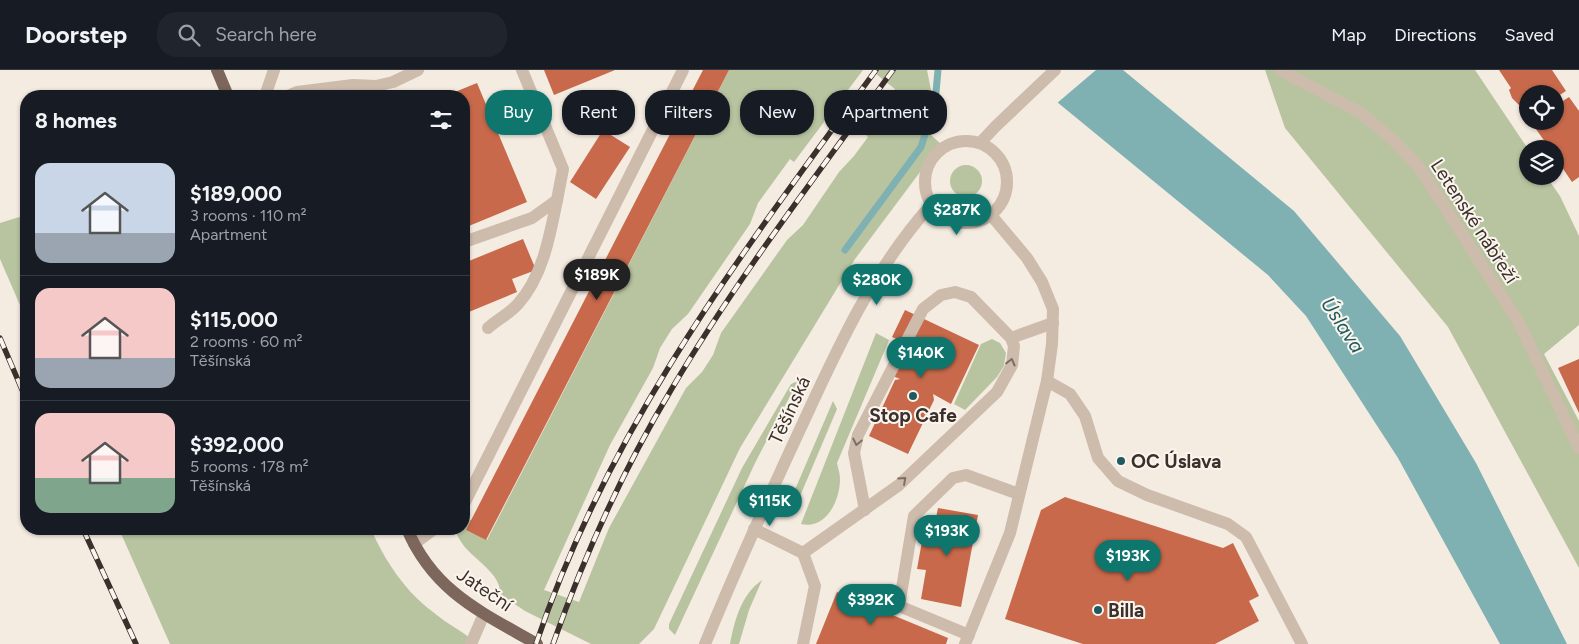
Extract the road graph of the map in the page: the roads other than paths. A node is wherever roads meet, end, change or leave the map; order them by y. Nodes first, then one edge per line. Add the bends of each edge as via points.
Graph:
1 (218, 70) edge
2 (274, 70) edge
3 (418, 70) edge
4 (522, 70) edge
5 (683, 70) edge
6 (1055, 70) edge
7 (1280, 70) edge
8 (226, 90) edge
9 (267, 90) edge
10 (313, 90) edge
11 (980, 143) junction
12 (557, 200) junction
13 (932, 206) junction
14 (991, 215) junction
15 (470, 240) edge
16 (1053, 323) junction
17 (488, 328) dead end
18 (1011, 338) junction
19 (1047, 381) junction
20 (1579, 448) edge
21 (470, 492) edge
22 (1018, 494) junction
23 (865, 510) junction
24 (754, 529) junction
25 (410, 535) edge
26 (426, 535) edge
27 (414, 544) junction
28 (803, 553) junction
29 (484, 614) junction
30 (967, 640) edge
31 (471, 644) edge
32 (537, 644) edge
33 (705, 644) edge
34 (803, 644) edge
35 (1302, 644) edge

1 - 8 main road
2 - 9 street
3 - 10 street via 376,86 352,85
4 - 12 street via 563,169
5 - 21 street
6 - 11 street
7 - 20 street, Letenské nábřeží via 1361,113 1418,166 1518,321
11 - 13 street via 955,142 933,156 924,180
11 - 14 street via 1000,158 1005,170 1006,194
12 - 15 street via 532,218
12 - 17 street via 548,245 533,282 518,305
13 - 14 street via 941,215 959,223 980,221
13 - 24 street, Těšínská via 911,228 863,303
14 - 16 street via 1042,282 1053,309
16 - 18 street
16 - 19 street
23 -> 18 street via 899,485 997,392 1012,365 1014,346
18 -> 23 street via 971,297 955,292 941,295 922,309 858,435 854,453
19 - 22 street
19 - 35 street via 1070,394 1085,416 1098,458 1118,481 1228,524 1246,537
22 - 30 street via 1010,533
22 - 30 street via 961,476 953,478 914,516 899,606
23 - 28 street
24 - 28 street
24 - 33 street, Těšínská
25 - 27 main road, Jateční
26 - 27 street
27 - 29 main road, Jateční via 448,590
28 - 34 street via 815,586
29 - 31 street
29 - 32 main road, Jateční

